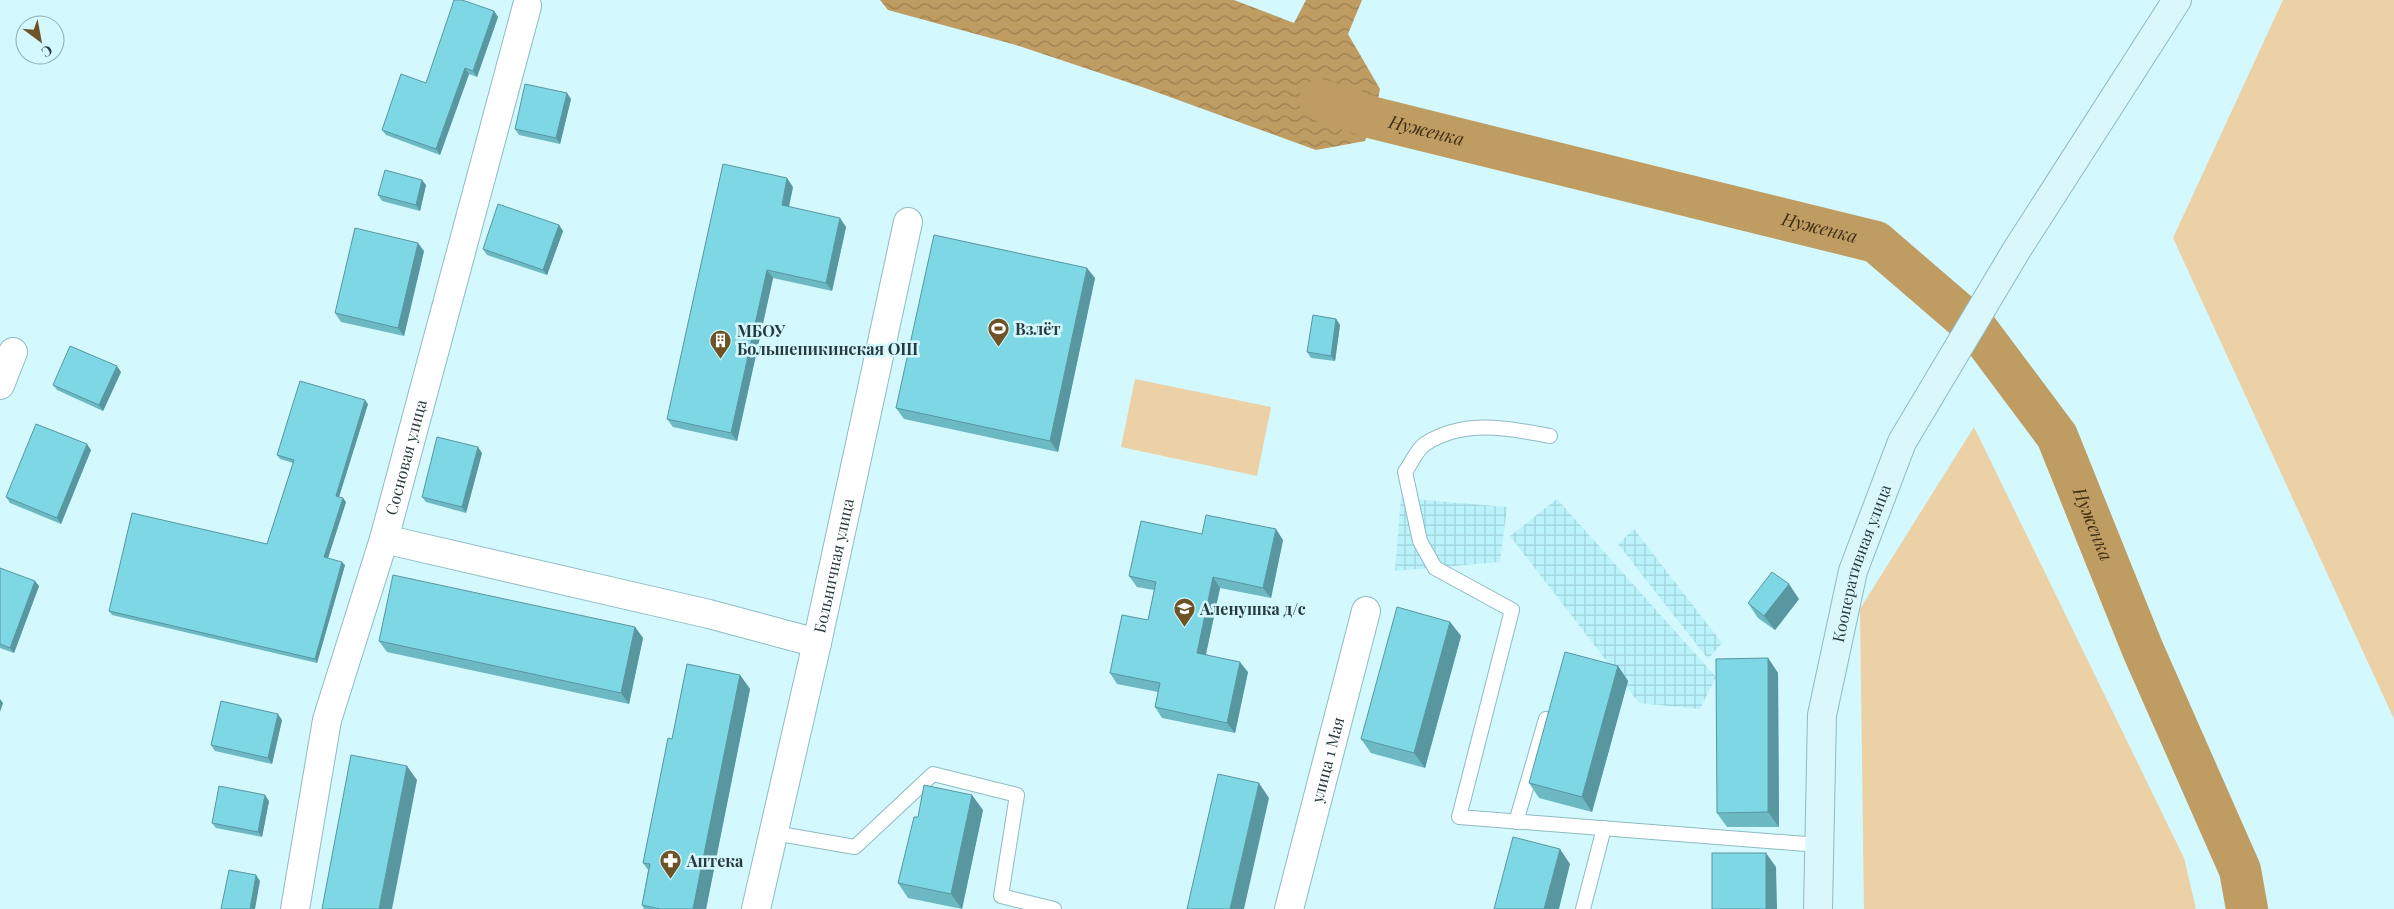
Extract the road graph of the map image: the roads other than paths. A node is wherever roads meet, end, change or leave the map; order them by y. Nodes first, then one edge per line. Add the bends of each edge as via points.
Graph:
1 (2177, 0) edge
2 (527, 6) dead end
3 (908, 222) dead end
4 (13, 352) dead end
5 (0, 385) edge
6 (1550, 436) dead end
7 (384, 539) junction
8 (1366, 611) dead end
9 (817, 643) junction
10 (1551, 704) edge
11 (1516, 822) junction
12 (1604, 828) junction
13 (774, 832) junction
14 (1819, 845) junction
15 (295, 909) edge
16 (756, 909) edge
17 (1054, 909) edge
18 (1289, 909) edge
19 (1583, 909) edge
20 (1818, 909) edge

1 - 14 street, Кооперативная улица via 2016,251 1902,442 1853,571 1822,715
2 - 7 street, Сосновая улица
3 - 9 street, Больничная улица
4 - 5 street
6 - 11 lane via 1508,428 1463,428 1424,444 1405,472 1420,541 1435,568 1512,610 1459,817
7 - 9 street via 709,614
7 - 15 street, Сосновая улица via 327,720
8 - 18 street, улица 1 Мая
9 - 13 street, Больничная улица
10 - 11 lane
11 - 12 lane
12 - 14 lane
12 - 19 lane
13 - 16 street, Больничная улица
13 - 17 lane via 855,847 933,774 1017,795 1001,896
14 - 20 street, Кооперативная улица

